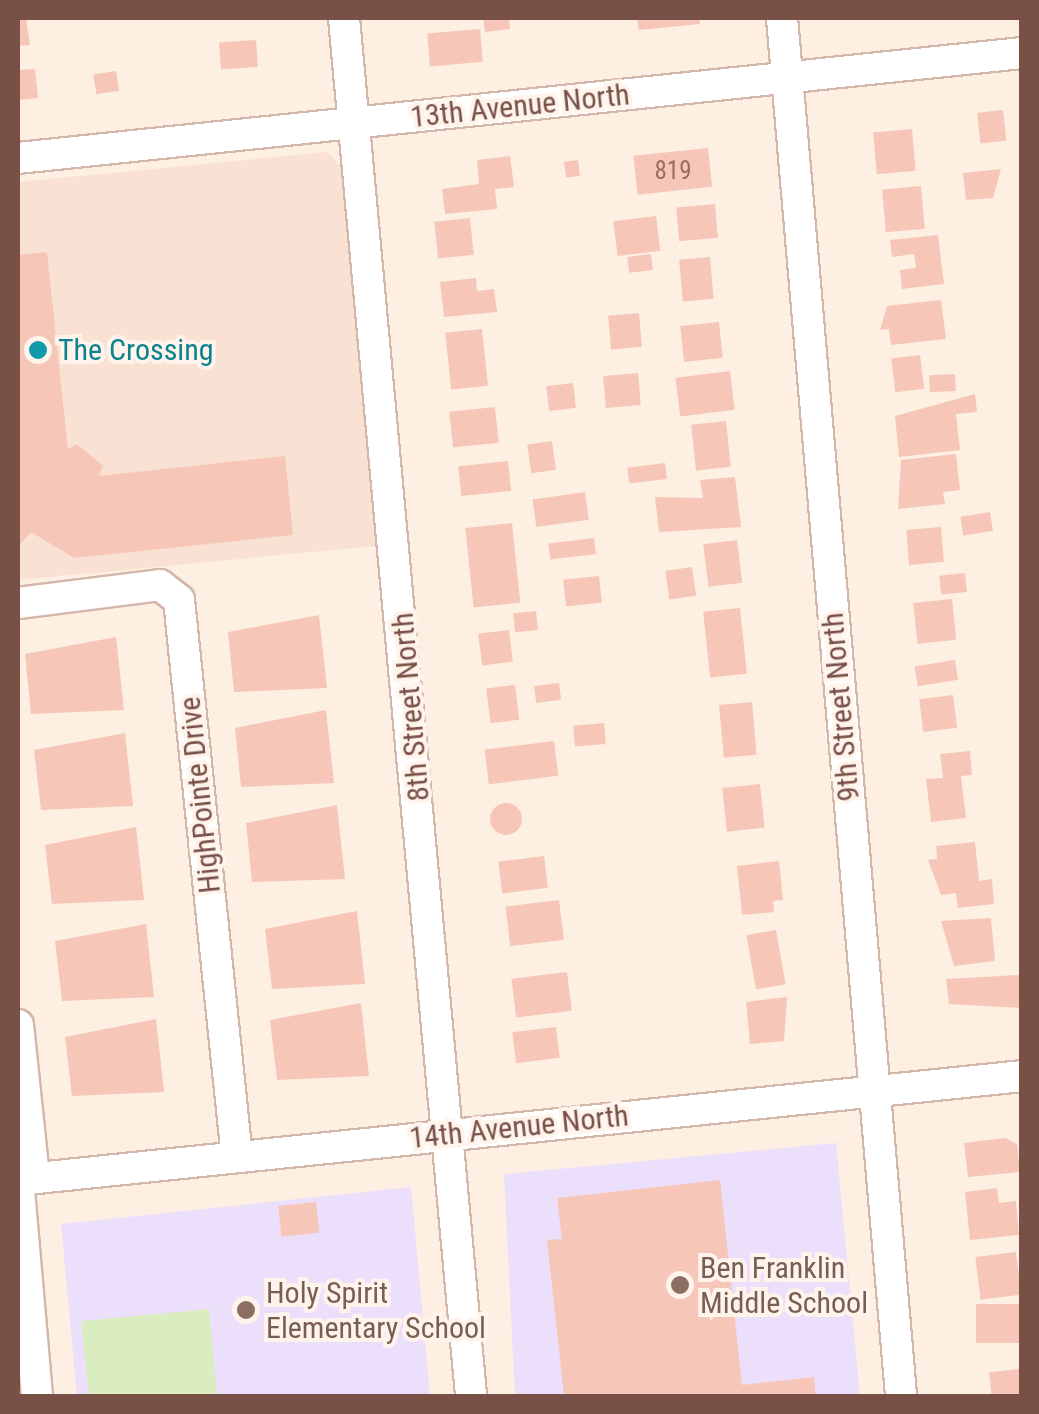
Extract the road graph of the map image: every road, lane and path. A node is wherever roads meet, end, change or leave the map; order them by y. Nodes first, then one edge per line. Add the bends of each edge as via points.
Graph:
1 (344, 18) edge
2 (782, 18) edge
3 (1022, 54) edge
4 (787, 78) junction
5 (353, 123) junction
6 (18, 158) edge
7 (18, 603) edge
8 (18, 1024) edge
9 (1022, 1076) edge
10 (874, 1090) junction
11 (446, 1135) junction
12 (238, 1157) junction
13 (26, 1179) edge
14 (37, 1396) edge
15 (471, 1396) edge
16 (902, 1396) edge

1 - 5 street, 8th Street North
2 - 4 street, 9th Street North
3 - 4 street, 13th Avenue North
4 - 5 street, 13th Avenue North
4 - 10 street, 9th Street North
5 - 6 street, 13th Avenue North
5 - 11 street, 8th Street North
7 - 12 street, HighPointe Drive via 160,584 179,600
8 - 13 street
9 - 10 street, 14th Avenue North
10 - 11 street, 14th Avenue North
10 - 16 street, 9th Street North
11 - 12 street, 14th Avenue North
11 - 15 street, 8th Street North
12 - 13 street, 14th Avenue North
13 - 14 street

